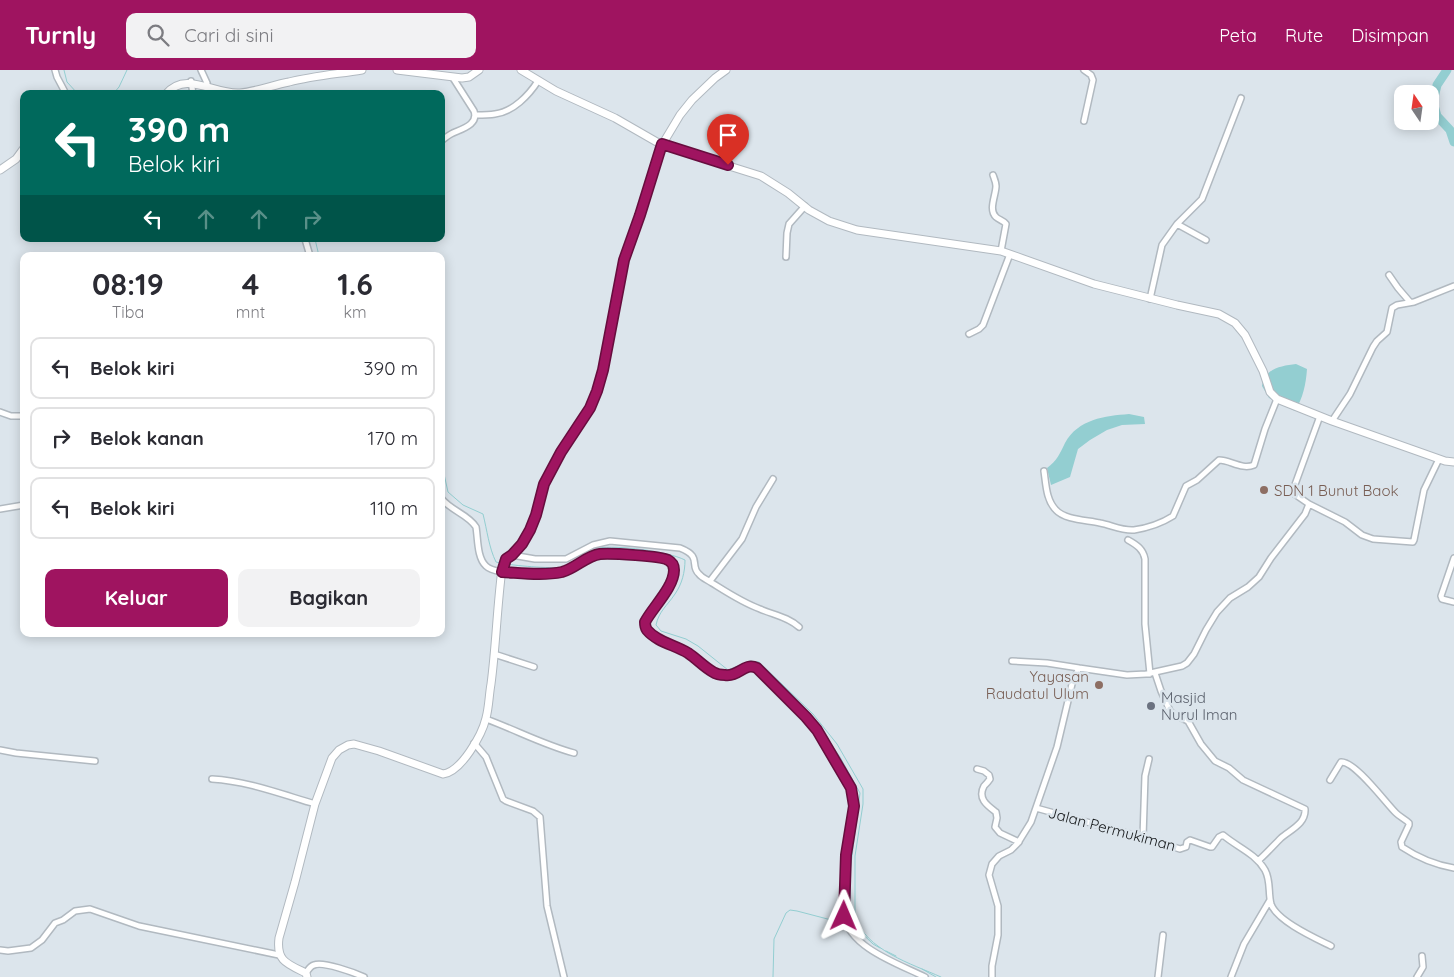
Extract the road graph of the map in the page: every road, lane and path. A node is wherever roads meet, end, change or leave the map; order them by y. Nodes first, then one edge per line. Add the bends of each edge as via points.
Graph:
1 (55, 70) edge
2 (201, 70) edge
3 (362, 70) edge
4 (397, 70) edge
5 (479, 70) edge
6 (521, 70) edge
7 (726, 70) edge
8 (1084, 70) edge
9 (453, 78) junction
10 (538, 81) junction
11 (200, 82) junction
12 (64, 90) edge
13 (169, 90) edge
14 (195, 90) edge
15 (223, 90) edge
16 (251, 90) edge
17 (1242, 98) dead end
18 (476, 115) junction
19 (1084, 121) dead end
20 (445, 138) edge
21 (662, 144) junction
22 (20, 154) edge
23 (0, 170) edge
24 (993, 175) dead end
25 (805, 206) junction
26 (1177, 224) junction
27 (1206, 240) dead end
28 (1001, 251) junction
29 (1010, 254) junction
30 (786, 258) dead end
31 (1390, 275) dead end
32 (1454, 286) edge
33 (1150, 298) junction
34 (1410, 302) junction
35 (970, 334) dead end
36 (1277, 399) junction
37 (0, 412) edge
38 (20, 416) edge
39 (1320, 416) junction
40 (1332, 421) junction
41 (1439, 459) junction
42 (1454, 462) edge
43 (1044, 471) dead end
44 (773, 479) dead end
45 (445, 502) edge
46 (1310, 504) junction
47 (20, 506) edge
48 (0, 509) edge
49 (1128, 540) dead end
50 (509, 557) junction
51 (1454, 558) edge
52 (502, 571) junction
53 (710, 581) junction
54 (1454, 602) edge
55 (799, 626) dead end
56 (494, 654) junction
57 (1012, 661) dead end
58 (534, 667) dead end
59 (1079, 668) junction
60 (1152, 673) junction
61 (486, 719) junction
62 (474, 743) junction
63 (0, 750) edge
64 (574, 753) dead end
65 (1149, 759) dead end
66 (95, 761) dead end
67 (977, 769) dead end
68 (212, 779) dead end
69 (1330, 780) dead end
70 (315, 804) junction
71 (1036, 808) junction
72 (1143, 837) junction
73 (1019, 842) junction
74 (1258, 862) junction
75 (1454, 868) edge
76 (1270, 900) junction
77 (1163, 935) dead end
78 (1331, 946) dead end
79 (0, 950) edge
80 (279, 955) junction
81 (1422, 956) dead end
82 (306, 975) edge
83 (364, 977) edge
84 (564, 977) edge
85 (925, 977) edge
86 (992, 977) edge
87 (1158, 977) edge
88 (1231, 977) edge
89 (1417, 977) edge

1 - 12 street
2 - 11 street
3 - 16 street
4 - 9 street
5 - 9 street via 469,77
6 - 10 street
7 - 21 street via 692,100
8 - 19 street via 1093,80
9 - 18 street
10 - 18 street via 518,104 496,114
10 - 21 street
11 - 13 street via 182,80
11 - 14 street
11 - 15 street
17 - 26 street via 1202,199
18 - 20 street via 468,127
21 - 25 street via 761,176
21 - 50 street via 624,260 597,391 544,484 530,530
22 - 23 street
24 - 28 street via 996,185 994,214 1006,224
25 - 28 street via 829,222 857,230
25 - 30 street via 789,224
26 - 27 street
26 - 33 street via 1162,245
28 - 29 street
29 - 33 street via 1094,284
29 - 35 street via 983,325
31 - 34 street
32 - 34 street
33 - 36 street via 1210,311 1235,323 1254,350 1270,392
34 - 40 street via 1392,308 1387,332 1373,347 1350,394
36 - 39 street
36 - 43 street via 1254,465 1250,467 1219,460 1186,486 1173,516 1156,524 1126,530 1059,513 1050,502
37 - 38 street
39 - 40 street
39 - 46 street via 1293,492
40 - 41 street
41 - 42 street
41 - 46 street via 1424,490 1412,542 1362,535
44 - 53 street via 742,539
45 - 52 street via 476,527 482,561 488,568
46 - 60 street via 1259,577 1217,612 1187,663
47 - 48 street
49 - 60 street via 1144,552 1145,624
50 - 52 street
50 - 53 street via 566,559 610,541 680,548 692,554 698,574
51 - 54 street via 1440,596
52 - 56 street
52 - 85 street via 564,572 600,554 631,554 668,560 674,569 672,579 645,622 647,630 713,672 730,675 747,666 757,668 817,730 851,788 853,799 846,855 846,923 859,940 876,953
53 - 55 street via 748,604 787,618
56 - 58 street
56 - 61 street
57 - 59 street
59 - 60 street via 1126,675
59 - 71 street
60 - 74 street via 1170,711 1188,721 1201,744 1216,761 1242,780 1305,809 1298,826
61 - 62 street
61 - 64 street
62 - 70 street via 457,766 443,774 379,751 348,745 332,758
62 - 84 street via 486,757 503,799 540,817 547,906
63 - 66 street
65 - 72 street via 1145,776
67 - 73 street via 989,775 982,798 996,812 994,827
68 - 70 street via 255,786
69 - 75 street via 1341,762 1347,762 1409,823 1402,846 1435,863
70 - 80 street via 278,938
71 - 72 street, Jalan Permukiman
71 - 73 street
72 - 74 street, Jalan Permukiman via 1180,849 1186,847 1190,840 1212,847 1223,835
73 - 86 street via 995,860 989,875 998,906
74 - 76 street, Jalan Permukiman via 1269,882
76 - 78 street via 1294,927
76 - 88 street via 1244,944
77 - 87 street
79 - 80 street via 31,948 55,923 75,911 90,909 139,926
80 - 82 street
81 - 89 street via 1423,967
82 - 83 street via 309,968 319,963

